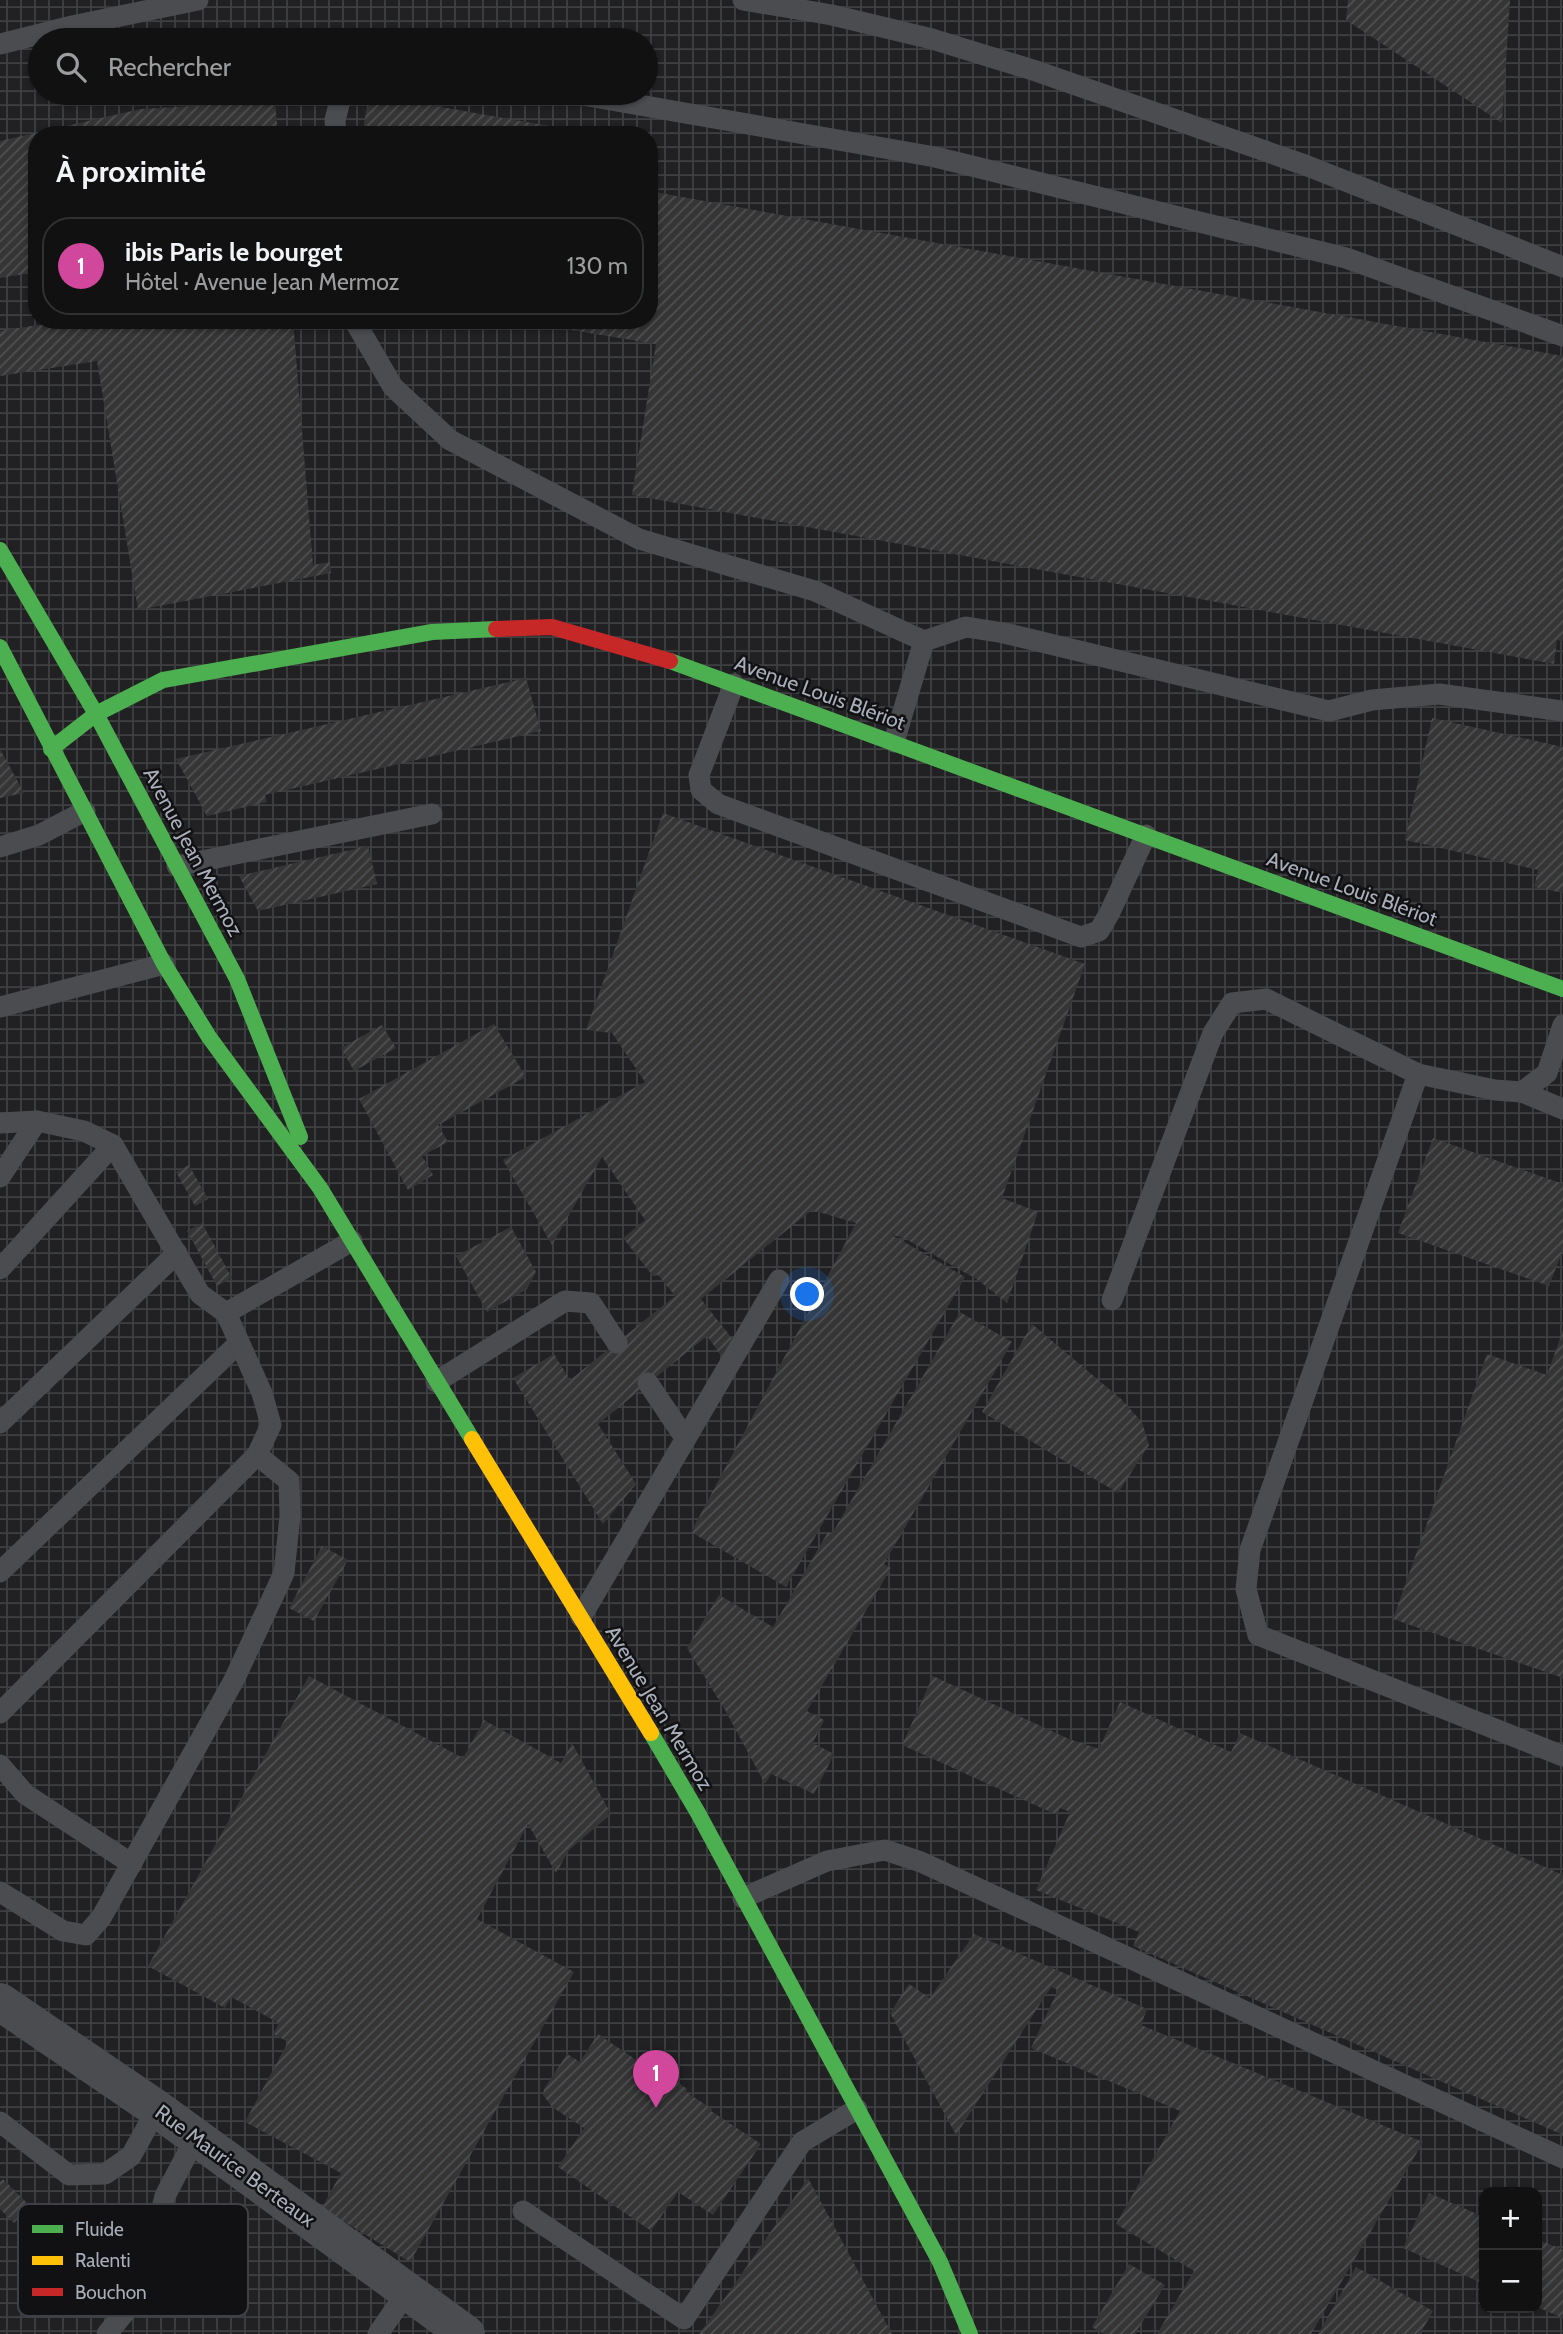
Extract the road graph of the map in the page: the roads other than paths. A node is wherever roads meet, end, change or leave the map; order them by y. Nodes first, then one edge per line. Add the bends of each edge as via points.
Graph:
1 (198, 0) edge
2 (743, 0) edge
3 (64, 28) edge
4 (28, 37) edge
5 (0, 44) edge
6 (339, 105) edge
7 (640, 105) edge
8 (335, 126) edge
9 (1563, 267) edge
10 (359, 329) edge
11 (1563, 336) edge
12 (0, 550) edge
13 (924, 641) junction
14 (0, 647) edge
15 (734, 684) junction
16 (1563, 711) edge
17 (96, 714) junction
18 (894, 742) junction
19 (51, 749) junction
20 (85, 811) junction
21 (432, 814) dead end
22 (1146, 835) junction
23 (0, 847) edge
24 (177, 866) junction
25 (164, 964) junction
26 (1563, 989) edge
27 (0, 1007) edge
28 (1563, 1025) edge
29 (1418, 1074) junction
30 (1522, 1092) junction
31 (1563, 1109) edge
32 (37, 1121) junction
33 (0, 1124) edge
34 (113, 1145) junction
35 (0, 1177) edge
36 (320, 1188) junction
37 (352, 1241) junction
38 (177, 1253) junction
39 (0, 1269) edge
40 (779, 1280) dead end
41 (1112, 1300) dead end
42 (226, 1313) junction
43 (239, 1343) junction
44 (617, 1343) dead end
45 (436, 1382) junction
46 (648, 1384) dead end
47 (0, 1423) edge
48 (685, 1438) junction
49 (257, 1455) junction
50 (0, 1572) edge
51 (581, 1617) junction
52 (0, 1713) edge
53 (1563, 1756) edge
54 (0, 1765) edge
55 (132, 1864) junction
56 (0, 1892) edge
57 (743, 1898) junction
58 (0, 2002) edge
59 (157, 2109) junction
60 (857, 2109) junction
61 (0, 2122) edge
62 (197, 2137) junction
63 (1563, 2158) edge
64 (163, 2204) edge
65 (523, 2211) dead end
66 (407, 2292) junction
67 (122, 2316) edge
68 (977, 2329) edge
69 (107, 2334) edge
70 (379, 2334) edge
71 (466, 2334) edge

1 - 3 lane
2 - 9 lane via 932,39 1032,70 1305,165
4 - 5 lane
6 - 8 lane
7 - 11 lane via 935,156 1346,258
10 - 13 lane via 393,387 450,440 639,539 815,591
12 - 17 main road, Avenue Jean Mermoz
13 - 16 lane via 966,627 1329,711 1372,700 1439,694
13 - 18 lane
14 - 19 main road, Avenue Jean Mermoz
15 - 17 main road, Avenue Louis Blériot via 552,627 432,632 163,680
15 - 18 main road, Avenue Louis Blériot
15 - 22 lane via 699,775 701,790 718,804 1068,933 1081,937 1099,931
17 - 19 main road, Avenue Louis Blériot
17 - 24 main road, Avenue Jean Mermoz
18 - 22 main road, Avenue Louis Blériot
19 - 20 main road, Avenue Jean Mermoz
20 - 23 lane via 40,835
20 - 25 main road, Avenue Jean Mermoz
21 - 24 lane
22 - 26 main road, Avenue Louis Blériot
24 - 36 main road, Avenue Jean Mermoz via 237,979
25 - 27 lane
25 - 36 main road, Avenue Jean Mermoz via 209,1037
28 - 30 lane via 1547,1073
29 - 30 lane
29 - 41 lane via 1266,999 1232,1003 1213,1033
29 - 53 lane via 1250,1550 1246,1589 1258,1635
30 - 31 lane
32 - 33 lane
32 - 34 lane via 84,1131
32 - 35 lane
34 - 38 lane
34 - 39 lane
36 - 37 main road, Avenue Jean Mermoz
37 - 42 lane
37 - 45 main road, Avenue Jean Mermoz
38 - 42 lane via 200,1294
38 - 47 lane
40 - 48 lane
42 - 43 lane
43 - 49 lane via 271,1425
43 - 50 lane
44 - 45 lane via 591,1303 565,1301
45 - 51 main road, Avenue Jean Mermoz
46 - 48 lane
48 - 51 lane
49 - 52 lane
49 - 55 lane via 289,1481 284,1573 234,1680
51 - 57 main road, Avenue Jean Mermoz
54 - 55 lane via 25,1794
55 - 56 lane via 101,1919 86,1935 63,1931
57 - 60 main road, Avenue Jean Mermoz
57 - 63 lane via 827,1861 885,1850 921,1862
58 - 59 street, Rue Maurice Berteaux
59 - 61 lane via 131,2156 105,2174 69,2175
59 - 62 street, Rue Maurice Berteaux
60 - 65 lane via 802,2142 684,2319
60 - 68 main road, Avenue Jean Mermoz
62 - 64 lane
62 - 66 street, Rue Maurice Berteaux
66 - 70 lane
66 - 71 street, Rue Maurice Berteaux
67 - 69 lane

